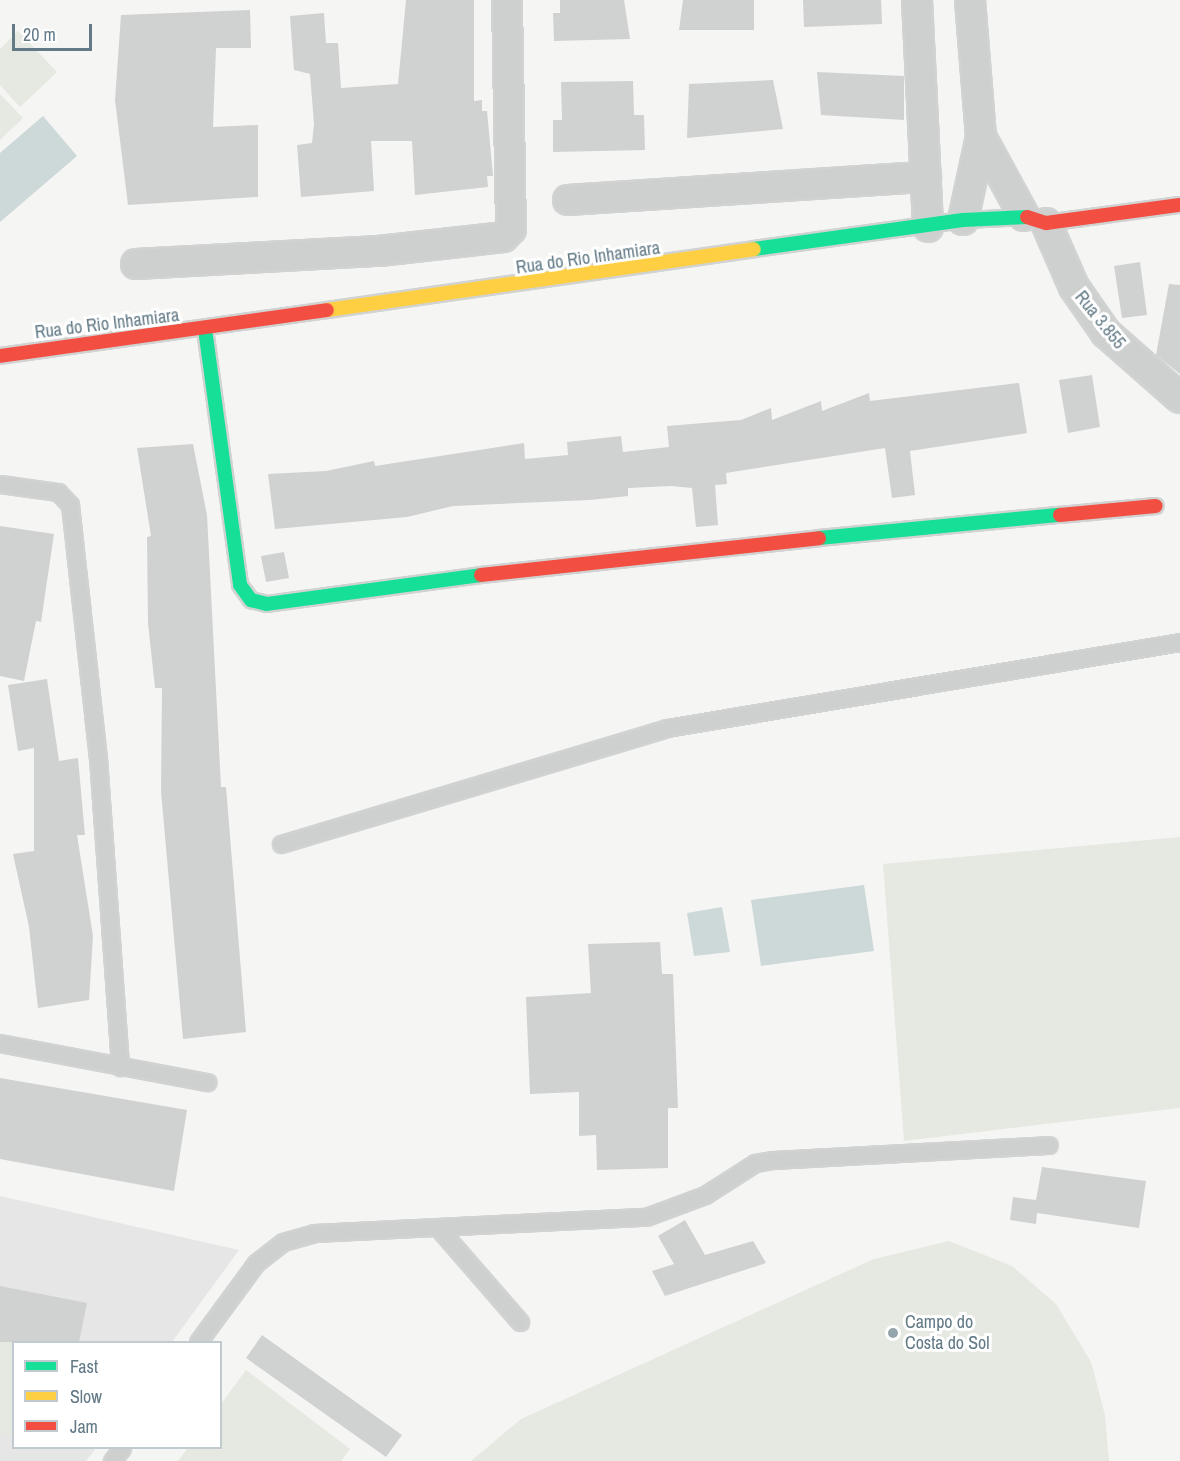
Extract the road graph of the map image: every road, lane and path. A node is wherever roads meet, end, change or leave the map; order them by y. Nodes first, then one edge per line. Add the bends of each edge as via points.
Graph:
1 (507, 0) edge
2 (917, 0) edge
3 (970, 0) edge
4 (981, 137) junction
5 (926, 177) junction
6 (568, 200) dead end
7 (1180, 205) edge
8 (963, 220) junction
9 (1035, 220) junction
10 (928, 227) junction
11 (136, 264) dead end
12 (205, 329) junction
13 (0, 356) edge
14 (1180, 398) edge
15 (0, 484) edge
16 (1156, 506) dead end
17 (1180, 642) edge
18 (281, 844) dead end
19 (0, 1043) edge
20 (120, 1067) junction
21 (207, 1082) dead end
22 (1049, 1145) dead end
23 (440, 1230) junction
24 (520, 1322) dead end
25 (199, 1341) edge
26 (121, 1449) edge
27 (112, 1461) edge

1 - 11 street via 511,229 504,237 412,249
2 - 5 street
3 - 4 street
4 - 8 street
4 - 9 street, Rua 3.855
5 - 6 street
5 - 10 street
7 - 9 street, Rua do Rio Inhamiara
8 - 9 street, Rua do Rio Inhamiara
8 - 10 street, Rua do Rio Inhamiara
9 - 14 street, Rua 3.855 via 1106,333
10 - 12 street, Rua do Rio Inhamiara
12 - 13 street, Rua do Rio Inhamiara
12 - 16 street via 240,585 251,600 267,604 633,555
15 - 20 lane via 58,492 70,505 98,758
17 - 18 lane via 667,728
19 - 20 lane
20 - 21 lane
22 - 23 lane via 772,1160 755,1163 705,1195 646,1217
23 - 24 lane
23 - 25 lane via 314,1233 283,1242 256,1263
26 - 27 lane

